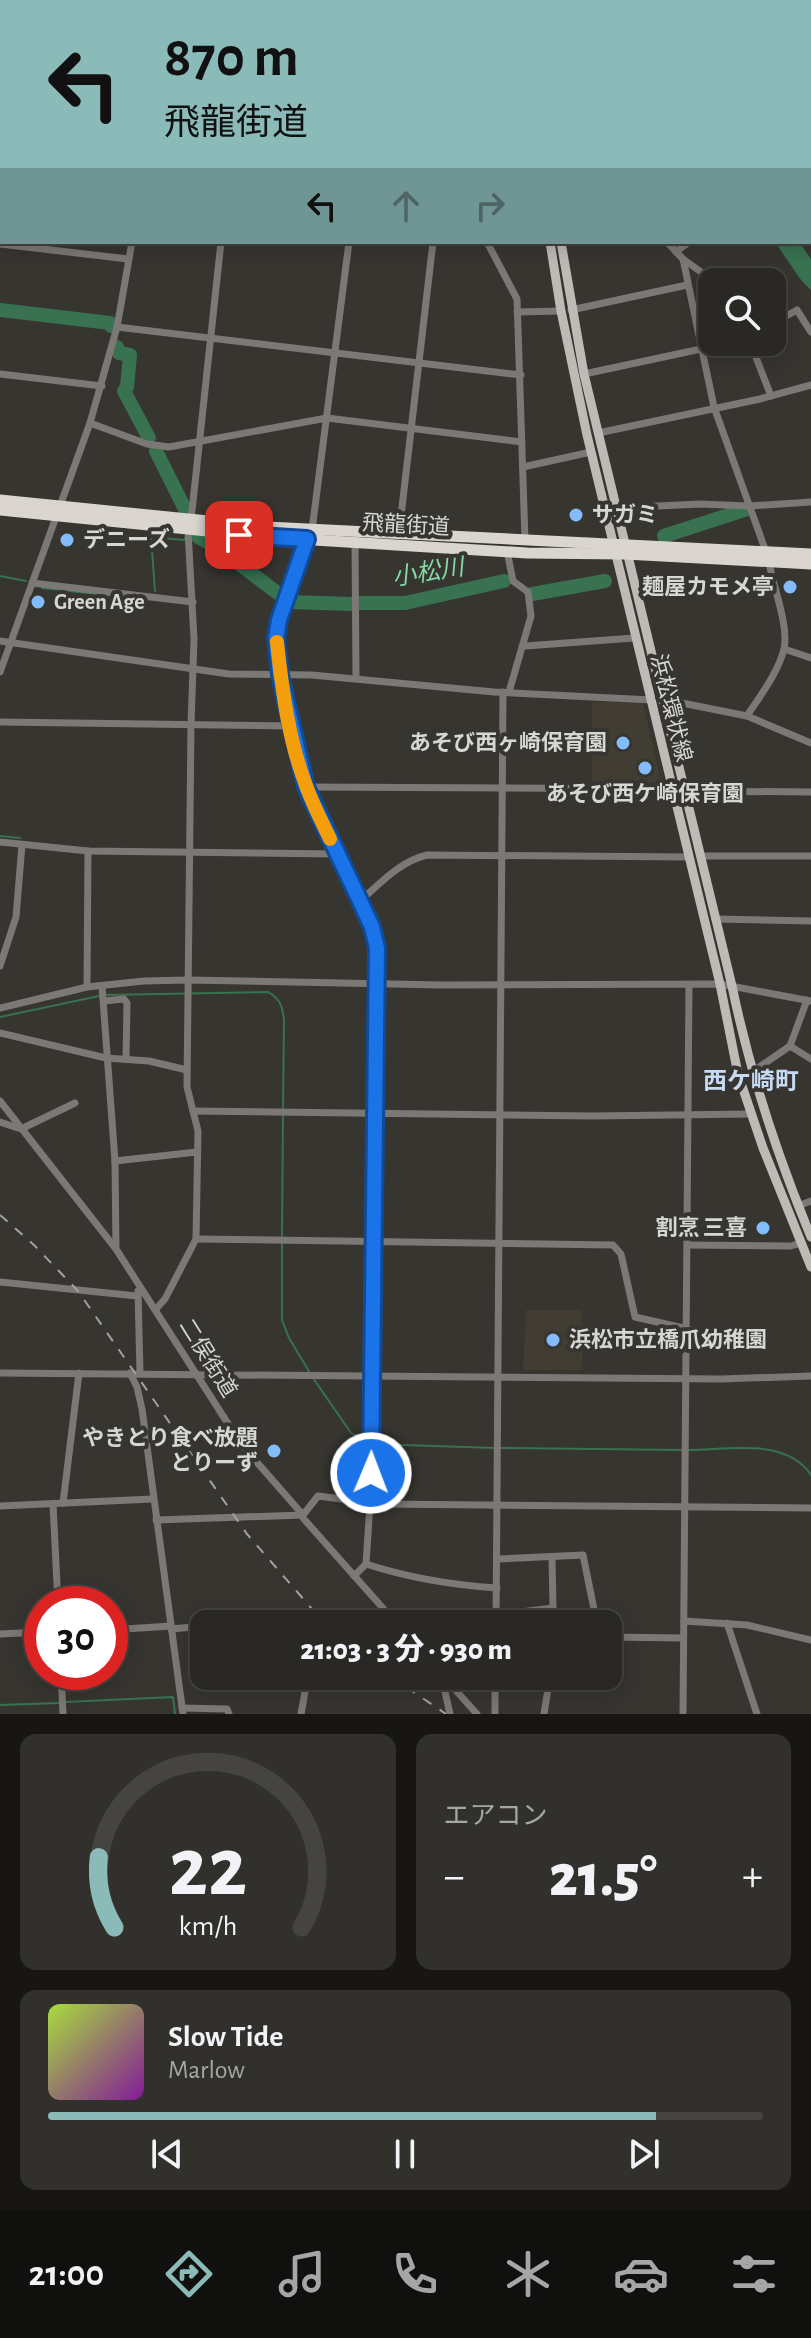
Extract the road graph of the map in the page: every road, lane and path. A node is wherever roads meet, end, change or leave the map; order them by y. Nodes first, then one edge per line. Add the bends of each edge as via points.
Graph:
1 (0, 244) edge
2 (73, 244) edge
3 (132, 244) edge
4 (221, 244) edge
5 (349, 244) edge
6 (433, 244) edge
7 (488, 244) edge
8 (550, 244) edge
9 (562, 244) edge
10 (669, 244) edge
11 (688, 244) edge
12 (72, 252) junction
13 (680, 256) junction
14 (128, 259) junction
15 (698, 269) edge
16 (687, 285) junction
17 (566, 311) junction
18 (517, 312) junction
19 (786, 316) edge
20 (117, 327) junction
21 (811, 332) edge
22 (698, 335) edge
23 (210, 339) junction
24 (698, 350) edge
25 (337, 354) junction
26 (703, 356) edge
27 (755, 356) edge
28 (418, 364) junction
29 (0, 374) edge
30 (584, 374) junction
31 (521, 375) junction
32 (811, 385) edge
33 (102, 386) junction
34 (771, 396) junction
35 (714, 407) junction
36 (327, 418) junction
37 (90, 423) junction
38 (411, 428) junction
39 (598, 433) junction
40 (199, 441) junction
41 (522, 442) junction
42 (591, 452) junction
43 (523, 467) junction
44 (0, 500) edge
45 (811, 502) edge
46 (749, 506) junction
47 (615, 508) junction
48 (0, 510) edge
49 (58, 512) junction
50 (189, 525) junction
51 (399, 533) junction
52 (309, 534) junction
53 (525, 541) junction
54 (355, 542) junction
55 (507, 550) junction
56 (620, 550) junction
57 (811, 554) edge
58 (768, 557) junction
59 (811, 564) edge
60 (32, 583) junction
61 (193, 602) junction
62 (634, 638) junction
63 (0, 641) edge
64 (10, 642) junction
65 (525, 646) junction
66 (784, 649) junction
67 (811, 658) edge
68 (193, 669) junction
69 (0, 672) edge
70 (280, 675) junction
71 (356, 678) junction
72 (506, 692) junction
73 (662, 699) junction
74 (651, 700) junction
75 (747, 716) junction
76 (0, 722) edge
77 (191, 725) junction
78 (291, 726) junction
79 (811, 743) edge
80 (306, 787) junction
81 (503, 789) junction
82 (678, 790) junction
83 (811, 792) edge
84 (0, 842) edge
85 (22, 845) junction
86 (88, 851) junction
87 (189, 852) junction
88 (337, 854) junction
89 (501, 856) junction
90 (700, 856) junction
91 (811, 856) edge
92 (688, 857) junction
93 (360, 901) junction
94 (715, 919) junction
95 (811, 921) edge
96 (0, 966) edge
97 (188, 984) junction
98 (720, 984) junction
99 (375, 985) junction
100 (501, 985) junction
101 (689, 985) junction
102 (732, 986) junction
103 (87, 987) junction
104 (103, 994) junction
105 (809, 1001) edge
106 (0, 1008) edge
107 (0, 1033) edge
108 (790, 1046) junction
109 (106, 1058) junction
110 (126, 1059) junction
111 (811, 1059) edge
112 (187, 1070) junction
113 (752, 1072) junction
114 (0, 1101) edge
115 (75, 1103) dead end
116 (193, 1111) junction
117 (374, 1113) junction
118 (500, 1114) junction
119 (751, 1114) junction
120 (688, 1116) junction
121 (0, 1122) edge
122 (21, 1129) junction
123 (197, 1152) junction
124 (115, 1161) junction
125 (811, 1201) edge
126 (798, 1206) junction
127 (811, 1237) edge
128 (196, 1239) junction
129 (372, 1243) junction
130 (801, 1243) junction
131 (499, 1244) junction
132 (688, 1245) junction
133 (116, 1249) junction
134 (811, 1267) edge
135 (0, 1282) edge
136 (139, 1285) junction
137 (137, 1296) junction
138 (156, 1309) junction
139 (688, 1329) junction
140 (0, 1373) edge
141 (79, 1373) junction
142 (130, 1373) junction
143 (140, 1373) junction
144 (197, 1374) junction
145 (372, 1374) junction
146 (811, 1376) edge
147 (499, 1377) junction
148 (687, 1378) junction
149 (153, 1499) junction
150 (58, 1503) junction
151 (370, 1504) junction
152 (0, 1506) edge
153 (497, 1507) junction
154 (685, 1508) junction
155 (811, 1508) edge
156 (303, 1515) junction
157 (156, 1520) junction
158 (552, 1557) junction
159 (497, 1559) junction
160 (366, 1564) junction
161 (354, 1576) junction
162 (58, 1586) edge
163 (497, 1588) junction
164 (553, 1608) joint
165 (384, 1610) edge
166 (496, 1610) edge
167 (544, 1610) edge
168 (594, 1610) edge
169 (684, 1621) junction
170 (727, 1623) junction
171 (190, 1626) edge
172 (171, 1627) junction
173 (128, 1629) edge
174 (24, 1633) edge
175 (0, 1634) edge
176 (622, 1637) edge
177 (683, 1638) junction
178 (811, 1640) edge
179 (62, 1690) edge
180 (305, 1690) edge
181 (446, 1690) edge
182 (455, 1690) edge
183 (495, 1690) edge
184 (548, 1690) edge
185 (182, 1711) edge
186 (63, 1714) edge
187 (229, 1714) edge
188 (301, 1714) edge
189 (450, 1714) edge
190 (477, 1714) edge
191 (495, 1714) edge
192 (544, 1714) edge
193 (683, 1714) edge
194 (757, 1714) edge

1 - 12 street
2 - 12 street
3 - 14 street
4 - 23 street
5 - 25 street
6 - 28 street
7 - 18 street via 517,299
8 - 17 main road, 浜松環状線
9 - 17 main road, 浜松環状線
10 - 13 street
11 - 13 street
12 - 14 street
13 - 15 street
13 - 16 street
14 - 20 street
16 - 17 street
16 - 22 street
17 - 18 street
17 - 30 main road, 浜松環状線
17 - 42 main road, 浜松環状線
18 - 31 street
19 - 21 street via 797,310
20 - 23 street
20 - 33 street
23 - 25 street
23 - 40 street
24 - 30 street
25 - 28 street
25 - 36 street
26 - 35 street
27 - 34 street
28 - 31 street
28 - 38 street
29 - 33 street
30 - 39 main road, 浜松環状線
31 - 41 street
32 - 34 street
33 - 37 street
34 - 35 street
35 - 39 street
35 - 46 street
36 - 38 street
36 - 40 street
36 - 52 street
37 - 40 street via 147,444 169,447
37 - 49 street
38 - 41 street
38 - 51 street
39 - 47 main road, 浜松環状線
40 - 50 street
41 - 43 street
42 - 43 street
42 - 56 main road, 浜松環状線
43 - 53 street
44 - 49 highway, 飛龍街道
45 - 46 street
46 - 47 street
46 - 58 street
47 - 56 main road, 浜松環状線
48 - 49 highway, 飛龍街道
49 - 50 highway, 飛龍街道
49 - 60 street
50 - 52 highway, 飛龍街道
50 - 61 street
51 - 52 highway, 飛龍街道
51 - 53 highway, 飛龍街道
52 - 54 highway, 飛龍街道
52 - 70 street via 279,620
53 - 56 highway, 飛龍街道
54 - 55 highway, 飛龍街道
54 - 71 street
55 - 56 highway, 飛龍街道
55 - 65 street via 513,581 530,599
56 - 58 highway, 飛龍街道
56 - 62 main road, 浜松環状線
56 - 73 main road, 浜松環状線
57 - 58 highway, 飛龍街道
58 - 59 highway, 飛龍街道
58 - 66 street
60 - 61 street
60 - 64 street
61 - 68 street
62 - 65 street
62 - 74 main road, 浜松環状線
63 - 64 street
64 - 68 street
64 - 69 street
65 - 72 street
66 - 67 street
66 - 75 street
68 - 70 street
68 - 77 street
70 - 71 street
70 - 78 street
71 - 72 street
72 - 74 street
72 - 81 street
73 - 75 street
73 - 82 main road, 浜松環状線
74 - 82 main road, 浜松環状線
75 - 79 street
76 - 77 street
77 - 78 street
77 - 87 street
78 - 80 street
80 - 81 street
80 - 88 street
81 - 82 street
81 - 89 street
82 - 83 street
82 - 90 main road, 浜松環状線
82 - 92 main road, 浜松環状線
84 - 85 street
85 - 86 street
85 - 96 street via 16,917
86 - 87 street
86 - 103 street
87 - 88 street
87 - 97 street
88 - 93 street
89 - 92 street
89 - 93 street via 410,859
89 - 100 street
90 - 91 street
90 - 94 main road, 浜松環状線
92 - 98 main road, 浜松環状線
93 - 99 street via 377,948
94 - 95 street
94 - 102 main road, 浜松環状線
97 - 99 street
97 - 104 street via 144,981
97 - 112 street
98 - 101 street
98 - 102 street
98 - 119 main road, 浜松環状線
99 - 100 street
99 - 117 street
100 - 101 street
100 - 118 street
101 - 120 street
102 - 105 street
102 - 113 main road, 浜松環状線
103 - 104 street
103 - 106 street
104 - 109 street
104 - 110 street via 127,1003
105 - 108 street
107 - 109 street
108 - 111 street
108 - 113 street
109 - 110 street
109 - 124 street
110 - 112 street
112 - 116 street
113 - 126 main road, 浜松環状線
114 - 122 street, 二俣街道
115 - 122 street
116 - 117 street
116 - 123 street
117 - 118 street
117 - 129 street
118 - 120 street
118 - 131 street
119 - 120 street
119 - 130 main road, 浜松環状線
120 - 132 street
121 - 122 street
122 - 133 street, 二俣街道
123 - 124 street
123 - 128 street
124 - 133 street
125 - 126 street
126 - 127 main road, 浜松環状線
128 - 129 street
128 - 138 street
129 - 131 street
129 - 145 street
130 - 132 street
130 - 134 main road, 浜松環状線
131 - 139 street via 613,1245 621,1254 635,1317
131 - 147 street
132 - 139 street
133 - 136 street, 二俣街道
135 - 137 street
136 - 137 street
136 - 138 street, 二俣街道
137 - 143 street
138 - 144 street, 二俣街道
139 - 148 street
140 - 141 street
141 - 142 street
141 - 150 street
142 - 143 street
142 - 149 street via 142,1409
143 - 144 street
144 - 145 street
144 - 156 street, 二俣街道 via 241,1444
145 - 147 street
145 - 151 street
146 - 148 street
147 - 148 street
147 - 153 street
148 - 154 street
149 - 150 street
149 - 157 street
150 - 152 street
150 - 162 street
151 - 153 street
151 - 156 street via 318,1496
151 - 160 street
153 - 154 street
153 - 159 street
154 - 155 street
154 - 169 street
156 - 157 street
156 - 161 street, 二俣街道
157 - 172 street
158 - 159 street
158 - 164 street
158 - 168 street via 583,1555
159 - 163 street
160 - 161 street
160 - 163 street via 450,1585
161 - 165 street, 二俣街道
163 - 166 street
164 - 167 street
169 - 170 street
169 - 177 street
170 - 178 street
170 - 194 street
171 - 172 street
172 - 173 street
172 - 185 street
174 - 175 street
176 - 177 street
177 - 193 street
179 - 186 street
180 - 188 street
181 - 189 street
182 - 190 street
183 - 191 street
184 - 192 street
185 - 187 street via 227,1709

